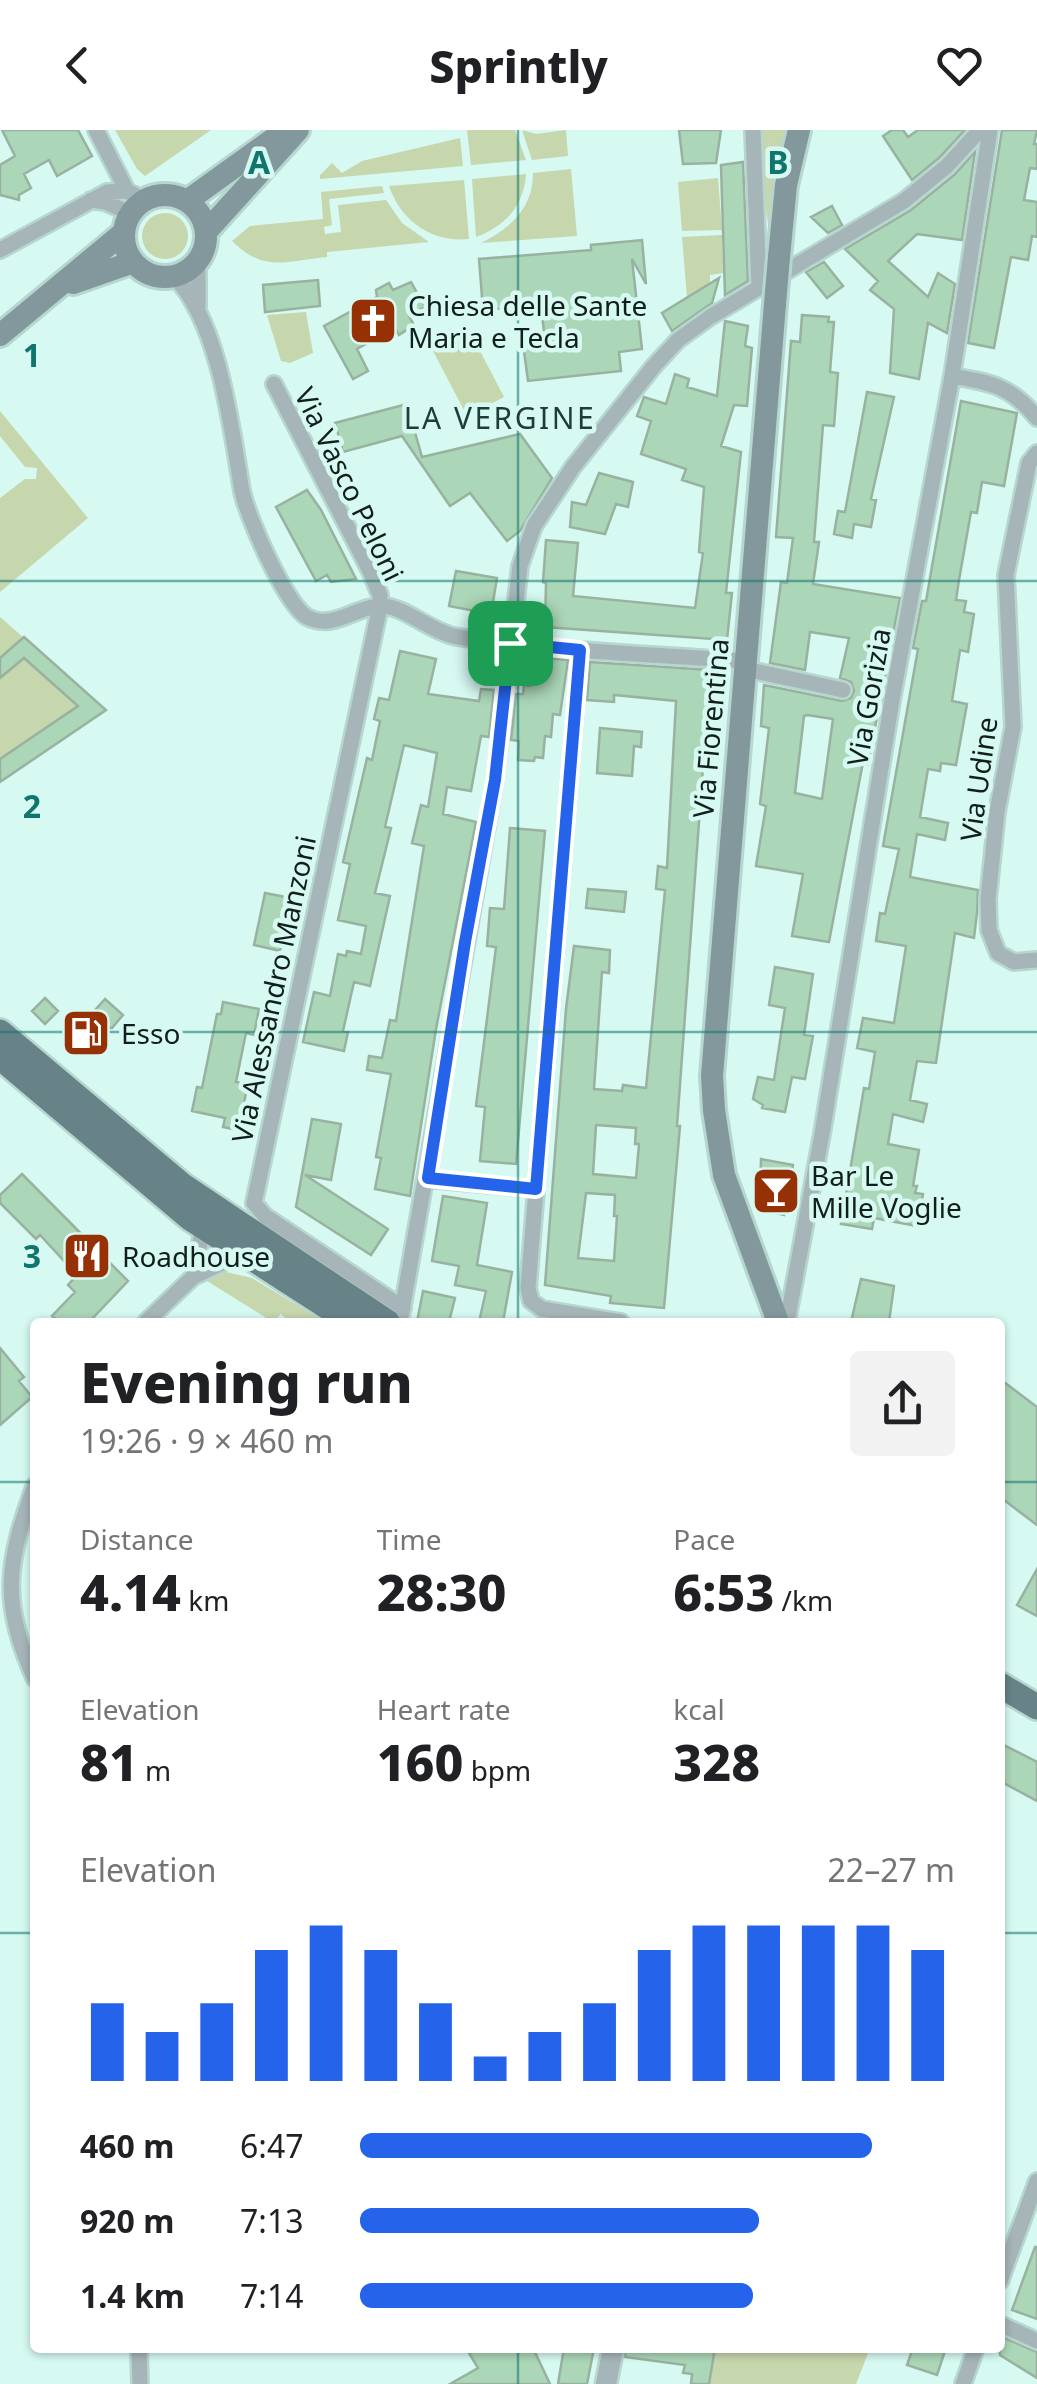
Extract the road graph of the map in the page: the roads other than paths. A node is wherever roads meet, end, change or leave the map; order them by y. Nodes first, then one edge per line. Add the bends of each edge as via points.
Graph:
1 (96, 130) edge
2 (286, 130) edge
3 (298, 130) edge
4 (753, 130) edge
5 (799, 130) edge
6 (980, 130) edge
7 (990, 130) edge
8 (187, 200) junction
9 (131, 209) junction
10 (206, 232) junction
11 (0, 250) edge
12 (133, 262) junction
13 (198, 262) junction
14 (174, 276) junction
15 (52, 293) junction
16 (767, 296) junction
17 (198, 311) junction
18 (0, 334) edge
19 (952, 376) junction
20 (274, 384) dead end
21 (1037, 418) edge
22 (1037, 454) edge
23 (380, 606) junction
24 (510, 643) junction
25 (580, 650) junction
26 (745, 665) junction
27 (843, 690) dead end
28 (1037, 960) edge
29 (0, 1032) edge
30 (0, 1058) edge
31 (428, 1178) junction
32 (536, 1189) junction
33 (203, 1228) junction
34 (241, 1254) junction
35 (797, 1272) junction
36 (193, 1277) junction
37 (768, 1291) junction
38 (150, 1318) edge
39 (344, 1318) edge
40 (397, 1318) edge
41 (597, 1318) edge
42 (777, 1318) edge
43 (788, 1318) edge
44 (30, 1499) edge
45 (4, 1586) edge
46 (30, 1667) edge
47 (1005, 1668) edge
48 (1037, 1686) edge
49 (1005, 1688) edge
50 (1037, 1707) edge
51 (1037, 2181) edge
52 (1005, 2234) edge
53 (1014, 2242) junction
54 (1005, 2266) edge
55 (1005, 2326) edge
56 (1037, 2341) edge
57 (139, 2353) edge
58 (611, 2353) edge
59 (974, 2353) edge
60 (140, 2384) edge
61 (606, 2384) edge
62 (963, 2384) edge

1 - 9 street
2 - 8 main road
3 - 10 main road
4 - 16 street
5 - 16 main road, Via Fiorentina, bridge
6 - 16 street via 904,202
7 - 19 street, Via Gorizia
8 - 9 main road via 166,194
8 - 10 main road
9 - 11 street via 91,200
9 - 12 main road via 126,252
9 - 15 main road
10 - 13 main road
12 - 14 main road via 151,275
12 - 15 main road
13 - 14 main road
13 - 17 street, Via Vasco Peloni
14 - 17 street, Via Vasco Peloni
15 - 18 main road
16 - 24 street via 693,328 573,466 522,554
16 - 26 main road, Via Fiorentina
17 - 23 street, Via Vasco Peloni via 224,389 248,516 293,603 322,620
19 - 21 street via 1002,386
19 - 35 street, Via Gorizia
20 - 23 street, Via Vasco Peloni via 370,571
22 - 28 street, Via Udine via 1028,468 1006,575 1013,727 988,899 998,953 1014,962
23 - 24 street, Via Vasco Peloni via 441,633
23 - 40 street, Via Alessandro Manzoni via 254,1203
24 - 25 street, Via Vasco Peloni
24 - 31 street via 498,761
25 - 26 street, Via Vasco Peloni
25 - 32 street
26 - 27 street, Via Vasco Peloni
26 - 37 main road, Via Fiorentina via 712,1076 724,1176
29 - 40 main road via 183,1186
30 - 33 main road
31 - 32 street
31 - 40 street
32 - 41 street via 531,1302
33 - 34 main road
33 - 36 street
34 - 36 street
34 - 39 main road
35 - 37 street
35 - 43 street, Via Gorizia
36 - 38 street
37 - 42 main road, Via Fiorentina
44 - 45 street
45 - 46 street
47 - 48 main road
49 - 50 main road
51 - 53 street
52 - 53 street
53 - 54 street
55 - 56 street
57 - 60 street
58 - 61 street
59 - 62 street

